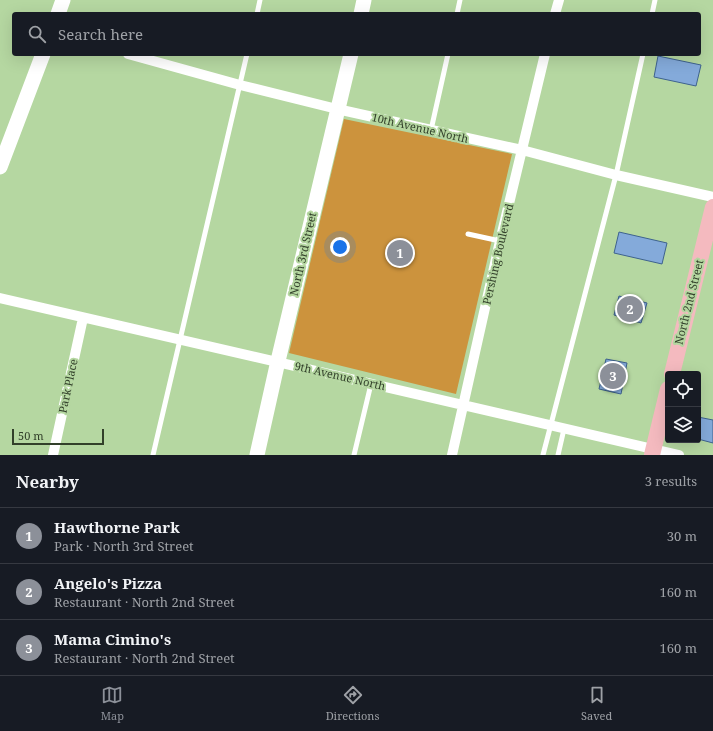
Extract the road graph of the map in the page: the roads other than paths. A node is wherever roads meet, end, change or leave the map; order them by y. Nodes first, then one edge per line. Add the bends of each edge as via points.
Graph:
1 (63, 0) edge
2 (260, 0) edge
3 (364, 0) edge
4 (460, 0) edge
5 (559, 0) edge
6 (655, 0) edge
7 (59, 12) edge
8 (257, 12) edge
9 (361, 12) edge
10 (457, 12) edge
11 (556, 12) edge
12 (652, 12) edge
13 (42, 56) edge
14 (135, 56) edge
15 (247, 56) edge
16 (350, 56) edge
17 (448, 56) edge
18 (546, 56) edge
19 (643, 56) edge
20 (240, 85) junction
21 (337, 109) junction
22 (431, 130) junction
23 (522, 150) junction
24 (0, 167) edge
25 (616, 175) junction
26 (713, 197) edge
27 (713, 207) edge
28 (468, 234) dead end
29 (500, 241) junction
30 (0, 298) edge
31 (83, 318) junction
32 (180, 340) junction
33 (278, 361) junction
34 (673, 371) edge
35 (371, 384) junction
36 (665, 401) edge
37 (463, 405) junction
38 (550, 425) junction
39 (564, 428) junction
40 (652, 452) edge
41 (53, 455) edge
42 (153, 455) edge
43 (257, 455) edge
44 (354, 455) edge
45 (452, 455) edge
46 (544, 455) edge
47 (558, 455) edge
48 (680, 455) edge

1 - 7 street
2 - 8 lane
3 - 9 street
4 - 10 lane
5 - 11 street
6 - 12 lane
13 - 24 street
14 - 20 street, 10th Avenue North
15 - 20 lane
16 - 21 street, North 3rd Street
17 - 22 lane
18 - 23 street, Pershing Boulevard
19 - 25 lane
20 - 21 street, 10th Avenue North
20 - 32 lane
21 - 22 street, 10th Avenue North
21 - 33 street, North 3rd Street
22 - 23 street, 10th Avenue North
23 - 25 street, 10th Avenue North
23 - 29 street, Pershing Boulevard
25 - 26 street, 10th Avenue North
25 - 38 lane
27 - 34 main road, North 2nd Street
28 - 29 lane
29 - 37 street, Pershing Boulevard
30 - 31 street, 9th Avenue North
31 - 32 street, 9th Avenue North
31 - 41 street, Park Place
32 - 33 street, 9th Avenue North
32 - 42 lane
33 - 35 street, 9th Avenue North
33 - 43 street, North 3rd Street
35 - 37 street, 9th Avenue North
35 - 44 lane
36 - 40 main road
37 - 38 street, 9th Avenue North
37 - 45 street, Pershing Boulevard
38 - 39 street, 9th Avenue North
38 - 46 lane
39 - 40 street, 9th Avenue North
39 - 47 lane
40 - 48 street, 9th Avenue North

